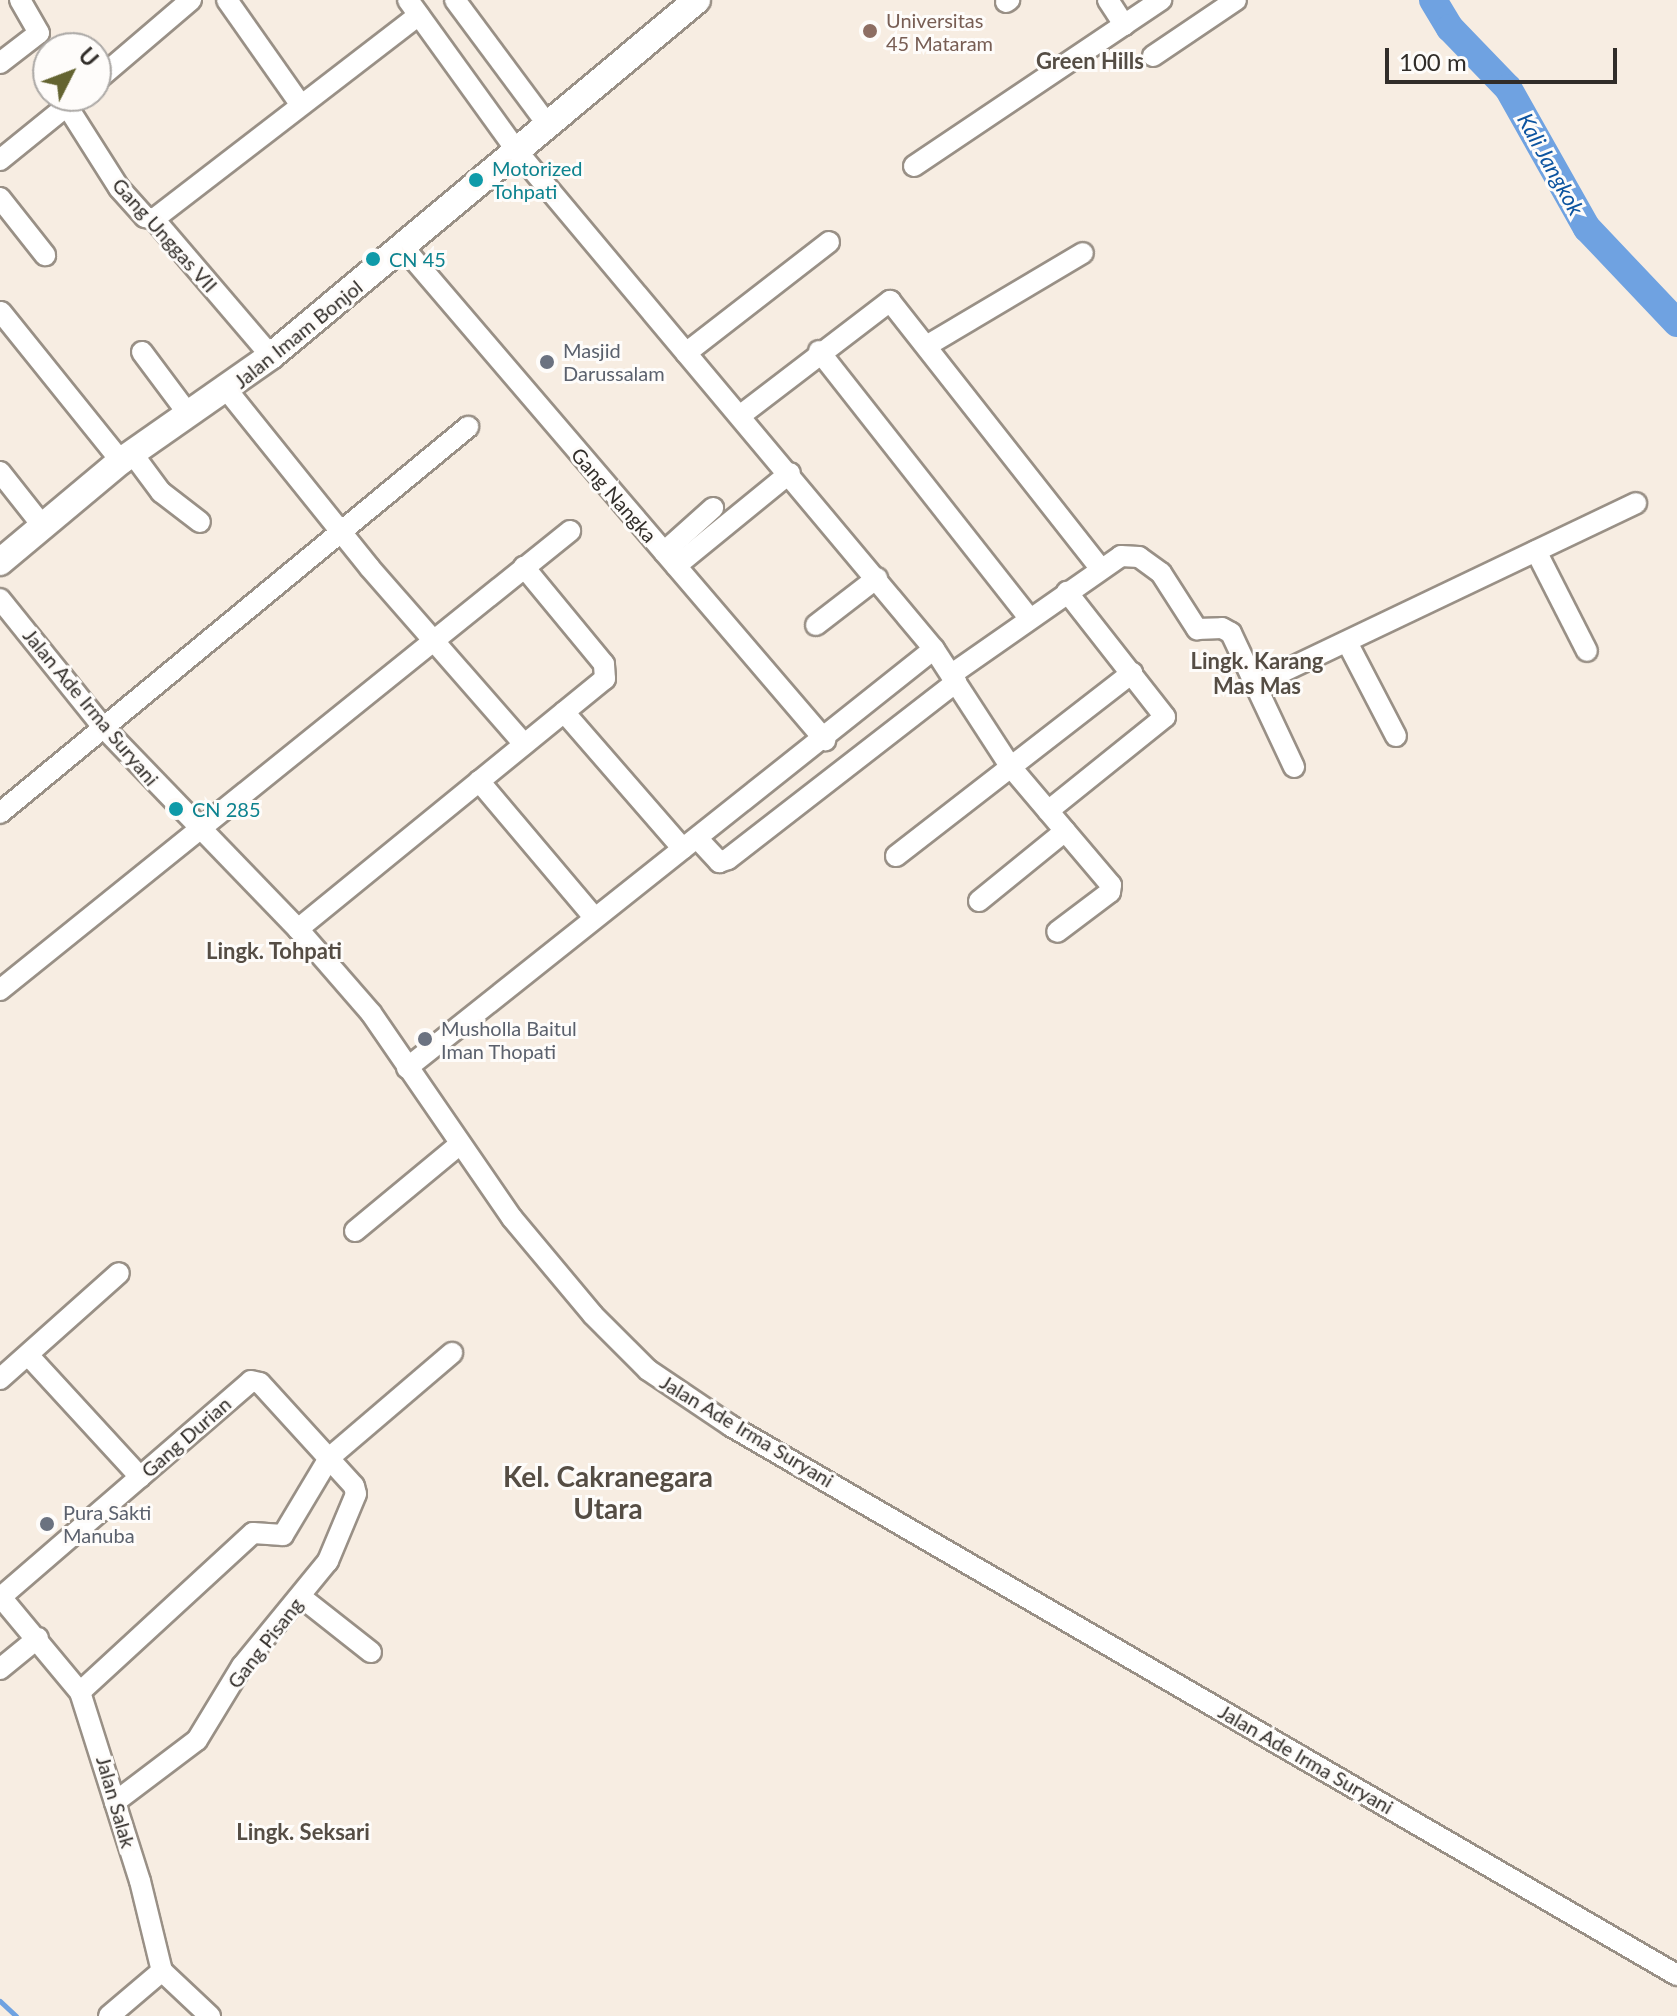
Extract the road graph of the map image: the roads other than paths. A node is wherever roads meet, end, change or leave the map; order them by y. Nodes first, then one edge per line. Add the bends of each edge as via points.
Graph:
1 (20, 0) edge
2 (191, 0) edge
3 (227, 0) edge
4 (455, 0) edge
5 (1108, 0) edge
6 (1161, 0) edge
7 (1236, 0) edge
8 (695, 1) edge
9 (413, 8) edge
10 (1124, 25) junction
11 (1153, 56) dead end
12 (0, 63) edge
13 (112, 67) edge
14 (300, 104) junction
15 (59, 112) edge
16 (79, 112) edge
17 (547, 124) junction
18 (516, 150) junction
19 (0, 160) edge
20 (914, 166) dead end
21 (0, 198) edge
22 (154, 219) junction
23 (829, 242) dead end
24 (404, 248) junction
25 (1083, 253) dead end
26 (45, 255) dead end
27 (1, 312) edge
28 (928, 345) junction
29 (819, 351) junction
30 (142, 352) dead end
31 (686, 353) junction
32 (271, 356) junction
33 (227, 390) junction
34 (189, 415) junction
35 (741, 415) junction
36 (468, 427) dead end
37 (127, 457) junction
38 (0, 472) edge
39 (790, 473) junction
40 (1636, 503) dead end
41 (713, 508) dead end
42 (200, 522) dead end
43 (41, 524) junction
44 (340, 530) junction
45 (570, 531) dead end
46 (1536, 551) junction
47 (670, 559) junction
48 (0, 562) edge
49 (524, 567) junction
50 (1101, 569) junction
51 (877, 578) junction
52 (1067, 592) junction
53 (0, 599) edge
54 (1029, 618) junction
55 (816, 625) dead end
56 (431, 640) junction
57 (1347, 642) junction
58 (934, 649) junction
59 (1587, 651) dead end
60 (1132, 673) junction
61 (954, 678) junction
62 (1257, 684) junction
63 (564, 712) junction
64 (102, 726) junction
65 (1396, 736) dead end
66 (825, 740) junction
67 (524, 744) junction
68 (1010, 766) junction
69 (1294, 767) dead end
70 (479, 781) junction
71 (1048, 811) junction
72 (0, 813) edge
73 (199, 830) junction
74 (1065, 831) junction
75 (690, 843) junction
76 (896, 856) dead end
77 (979, 901) dead end
78 (593, 916) junction
79 (298, 929) junction
80 (1057, 932) dead end
81 (0, 990) edge
82 (407, 1068) junction
83 (460, 1144) junction
84 (355, 1231) dead end
85 (119, 1273) dead end
86 (452, 1353) dead end
87 (28, 1355) junction
88 (0, 1379) edge
89 (329, 1458) junction
90 (140, 1477) junction
91 (1, 1597) edge
92 (301, 1597) junction
93 (38, 1638) junction
94 (371, 1652) dead end
95 (0, 1669) edge
96 (80, 1692) junction
97 (115, 1802) junction
98 (162, 1971) junction
99 (1677, 1975) edge
100 (109, 2016) edge
101 (210, 2016) edge

1 - 12 street via 39,33
2 - 13 street
3 - 14 street
4 - 17 street
5 - 10 street
6 - 10 street
7 - 11 street
8 - 17 main road, Jalan Imam Bonjol
9 - 14 street
9 - 18 street
10 - 20 street
14 - 22 street
15 - 19 street
16 - 22 street, Gang Unggas VII via 119,188 145,217
17 - 18 main road, Jalan Imam Bonjol
18 - 24 main road, Jalan Imam Bonjol
18 - 31 street
21 - 26 street
22 - 32 street, Gang Unggas VII
23 - 31 street
24 - 32 main road, Jalan Imam Bonjol
24 - 47 street, Gang Nangka
25 - 28 street
27 - 37 street
28 - 29 street via 895,304 885,301
28 - 50 street
29 - 35 street
29 - 54 street
30 - 34 street
31 - 35 street
32 - 33 main road, Jalan Imam Bonjol
33 - 34 main road, Jalan Imam Bonjol
33 - 44 street
34 - 37 main road, Jalan Imam Bonjol
35 - 39 street
36 - 44 street
37 - 42 street
37 - 43 main road, Jalan Imam Bonjol
38 - 43 street
39 - 47 street
39 - 51 street
40 - 46 street
41 - 47 street
43 - 48 main road, Jalan Imam Bonjol
44 - 56 street
44 - 64 street
45 - 49 street
46 - 57 street
46 - 59 street
47 - 66 street, Gang Nangka
49 - 56 street
49 - 63 street via 606,670 603,681
50 - 52 street
50 - 62 street via 1121,556 1151,563 1197,629 1231,633
51 - 55 street
51 - 58 street
52 - 54 street
52 - 60 street
53 - 64 street, Jalan Ade Irma Suryani
54 - 61 street
56 - 67 street
56 - 73 street
57 - 62 street
57 - 65 street
58 - 61 street
58 - 66 street
60 - 68 street
60 - 71 street via 1165,720
61 - 68 street
61 - 75 street via 728,859 719,862
62 - 69 street
63 - 67 street
63 - 75 street
64 - 72 street
64 - 73 street, Jalan Ade Irma Suryani
66 - 75 street
67 - 70 street
68 - 71 street
68 - 76 street
70 - 78 street
70 - 79 street
71 - 74 street
73 - 79 street, Jalan Ade Irma Suryani
73 - 81 street
74 - 77 street
74 - 80 street via 1112,888
75 - 78 street
78 - 82 street
79 - 82 street, Jalan Ade Irma Suryani via 371,1013
82 - 83 street, Jalan Ade Irma Suryani
83 - 84 street
83 - 99 street, Jalan Ade Irma Suryani via 551,1267 620,1344 676,1391
85 - 87 street
86 - 89 street
87 - 88 street
87 - 90 street
89 - 90 street, Gang Durian via 254,1381
89 - 92 street, Gang Pisang via 354,1486 355,1497 328,1561
89 - 96 street via 283,1535 253,1533
90 - 91 street, Gang Durian
91 - 93 street, Jalan Salak
92 - 94 street
92 - 97 street, Gang Pisang via 242,1666 197,1740
93 - 95 street
93 - 96 street, Jalan Salak
96 - 97 street, Jalan Salak
97 - 98 street, Jalan Salak
98 - 100 street
98 - 101 street

